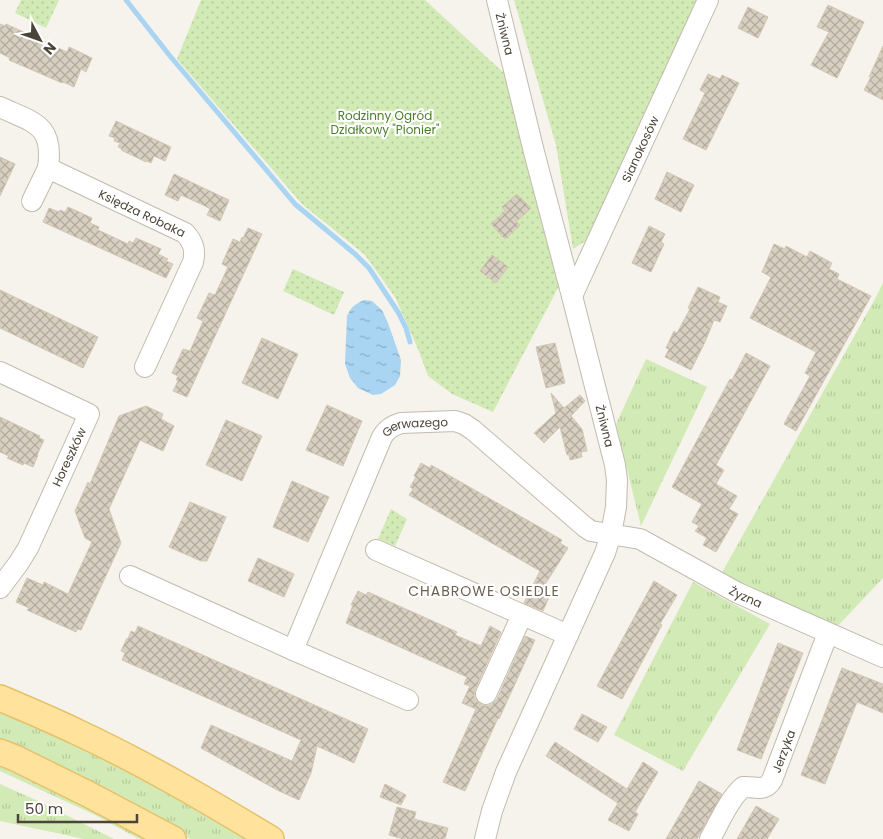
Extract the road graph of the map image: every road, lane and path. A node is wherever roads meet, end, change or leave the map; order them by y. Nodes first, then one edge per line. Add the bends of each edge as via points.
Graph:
1 (497, 0) edge
2 (708, 0) edge
3 (0, 106) edge
4 (48, 168) junction
5 (32, 201) dead end
6 (572, 296) junction
7 (145, 367) dead end
8 (0, 372) edge
9 (611, 534) junction
10 (376, 550) dead end
11 (130, 576) dead end
12 (1, 586) edge
13 (522, 615) junction
14 (828, 633) junction
15 (568, 635) junction
16 (293, 650) junction
17 (883, 657) edge
18 (486, 694) dead end
19 (0, 698) edge
20 (408, 700) dead end
21 (0, 752) edge
22 (173, 839) edge
23 (271, 839) edge
24 (485, 839) edge
25 (710, 839) edge

1 - 6 street, Żniwna
2 - 6 street, Sianokosów
3 - 4 street via 42,129 48,139
4 - 5 street
4 - 7 street, Księdza Robaka via 185,233 194,247 193,262
6 - 9 street, Żniwna via 615,466 617,494
8 - 12 street, Horeszków via 89,414 28,548
9 - 14 street, Żyzna via 640,539 738,593
9 - 15 street, Żniwna
9 - 16 street, Gerwazego via 585,527 464,424 455,421 392,426 382,437
10 - 13 street
11 - 16 street
13 - 15 street
13 - 18 street
14 - 17 street, Żyzna
14 - 25 street, Jerzyka via 772,780 765,788 743,787
15 - 24 street, Żniwna via 506,772
16 - 20 street
19 - 23 main road via 143,766
21 - 22 main road

